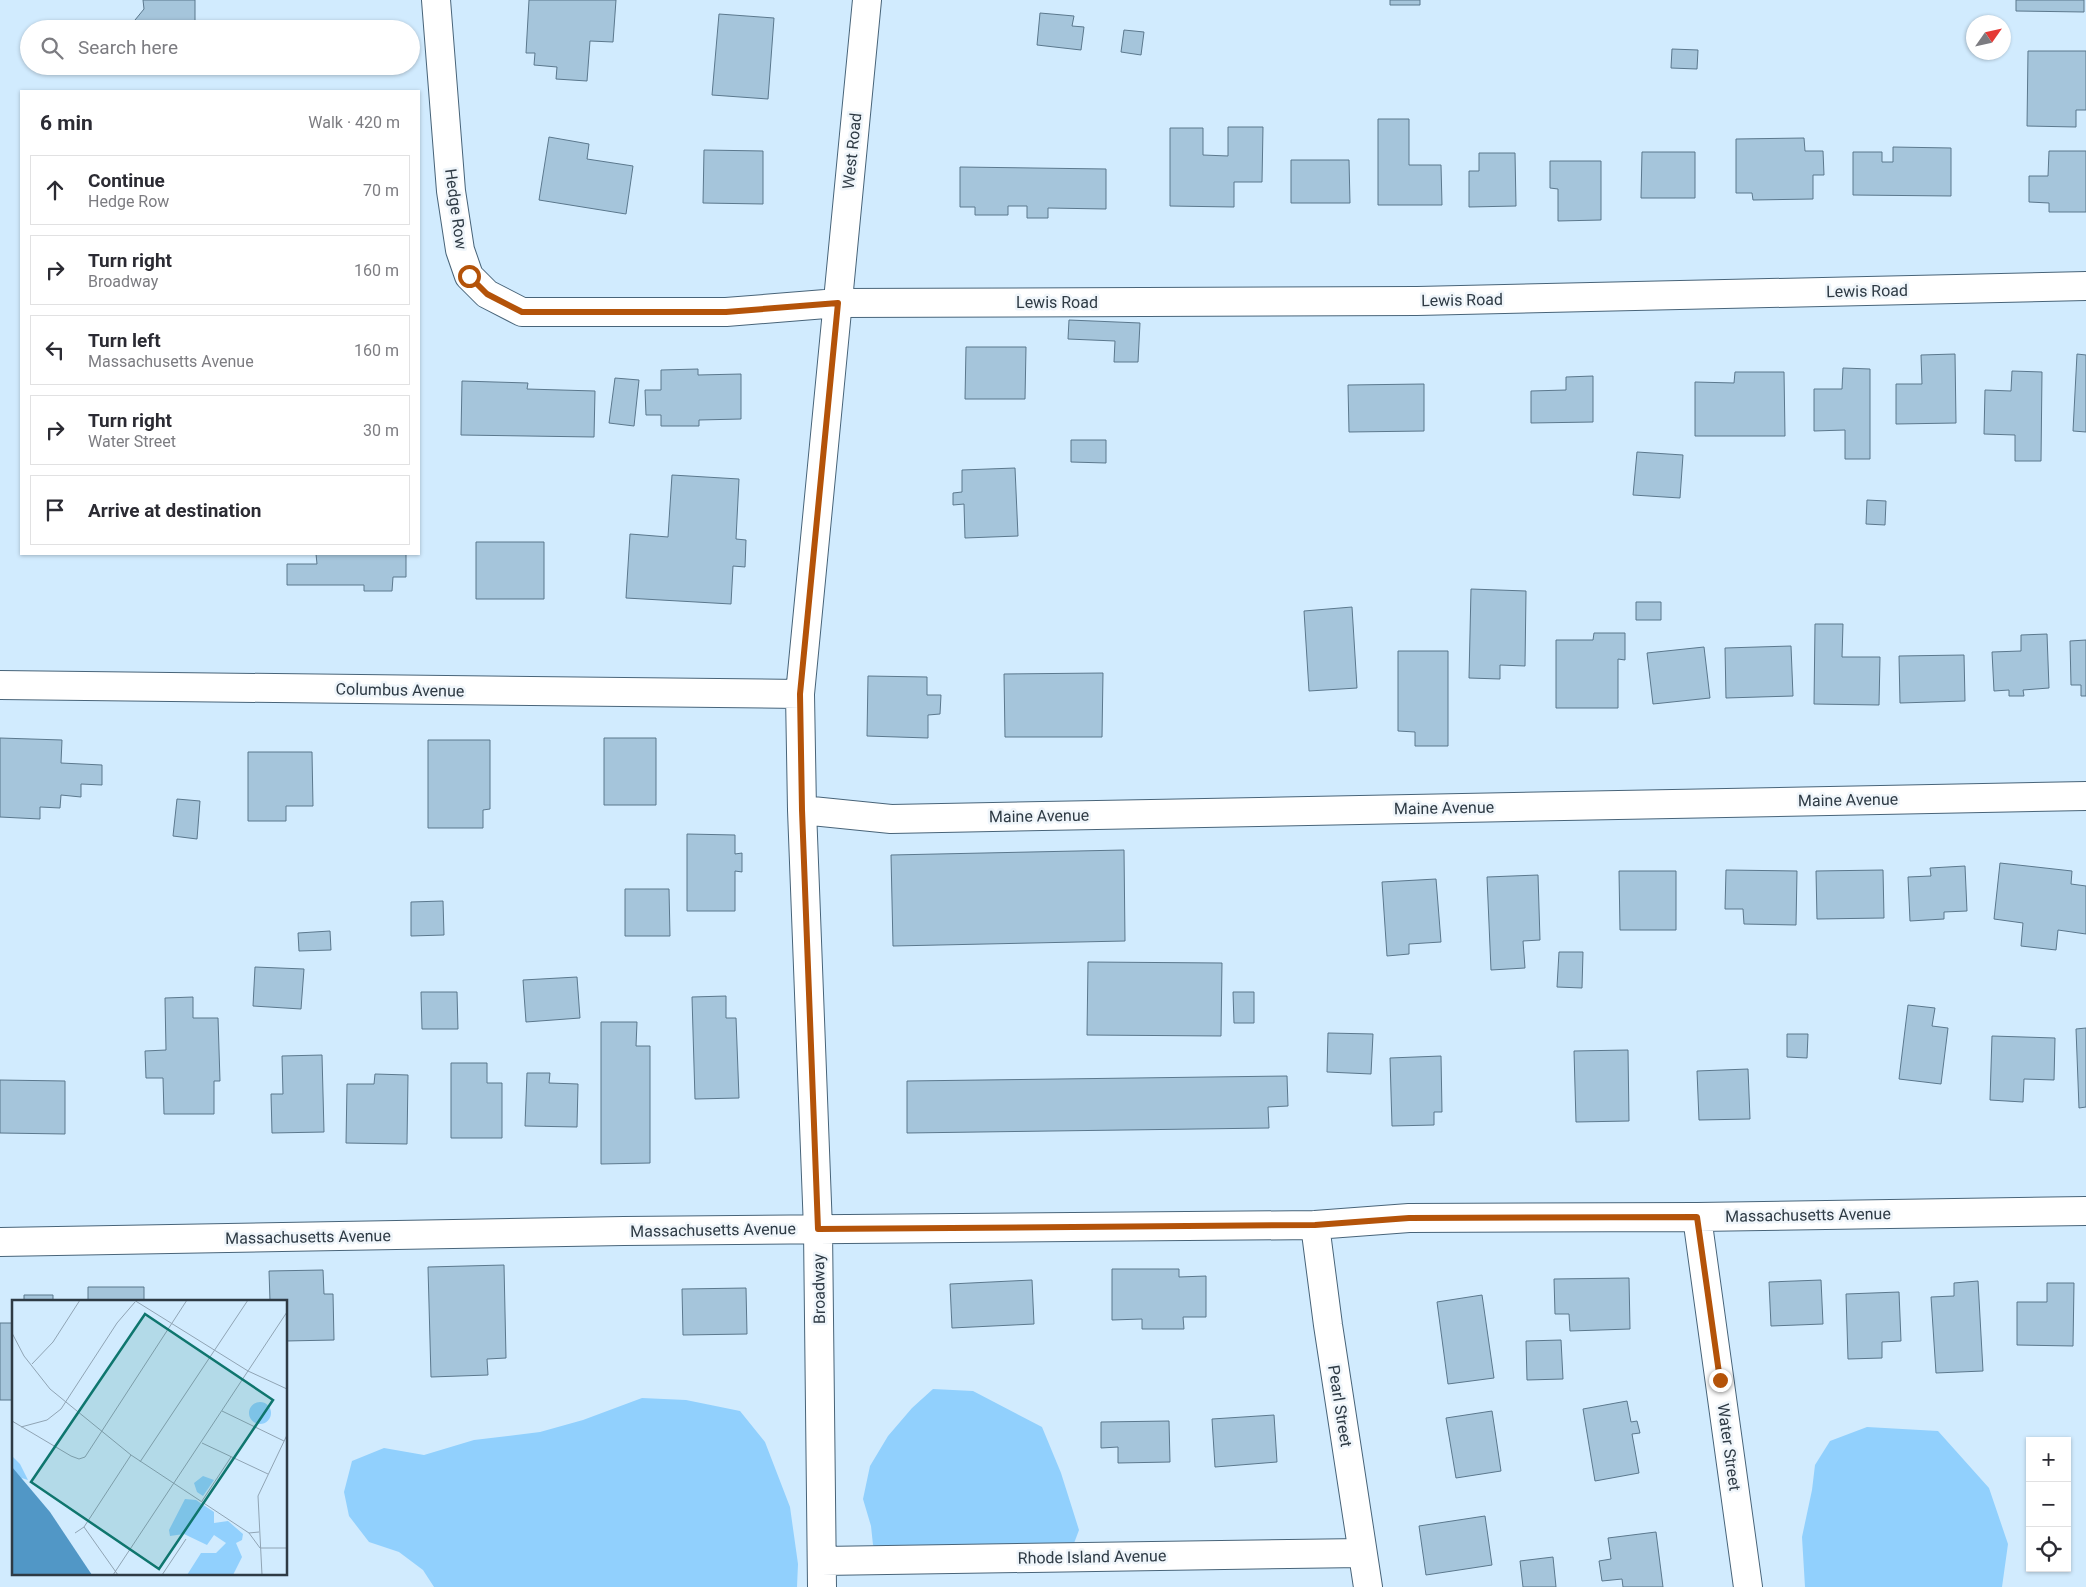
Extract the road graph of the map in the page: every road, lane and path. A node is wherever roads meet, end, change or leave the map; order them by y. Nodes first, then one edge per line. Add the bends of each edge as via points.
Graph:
1 (436, 0) edge
2 (867, 0) edge
3 (2086, 286) edge
4 (838, 303) junction
5 (0, 685) edge
6 (800, 694) junction
7 (2086, 796) edge
8 (802, 810) junction
9 (2086, 1212) edge
10 (1697, 1217) junction
11 (1315, 1225) junction
12 (818, 1229) junction
13 (0, 1242) edge
14 (1362, 1553) junction
15 (822, 1574) edge
16 (1368, 1587) edge
17 (1748, 1587) edge

1 - 4 street, Hedge Row via 451,191 460,250 469,276 487,294 522,312 726,312
2 - 4 street, West Road
3 - 4 street, Lewis Road via 1417,301
4 - 6 street, Broadway
5 - 6 street, Columbus Avenue
6 - 8 street, Broadway
7 - 8 street, Maine Avenue via 891,819
8 - 12 street, Broadway
9 - 10 street, Massachusetts Avenue
10 - 11 street, Massachusetts Avenue via 1409,1218
10 - 17 street, Water Street
11 - 12 street, Massachusetts Avenue
11 - 14 street, Pearl Street
12 - 13 street, Massachusetts Avenue
12 - 15 street, Broadway
14 - 15 street, Rhode Island Avenue
14 - 16 street, Pearl Street

